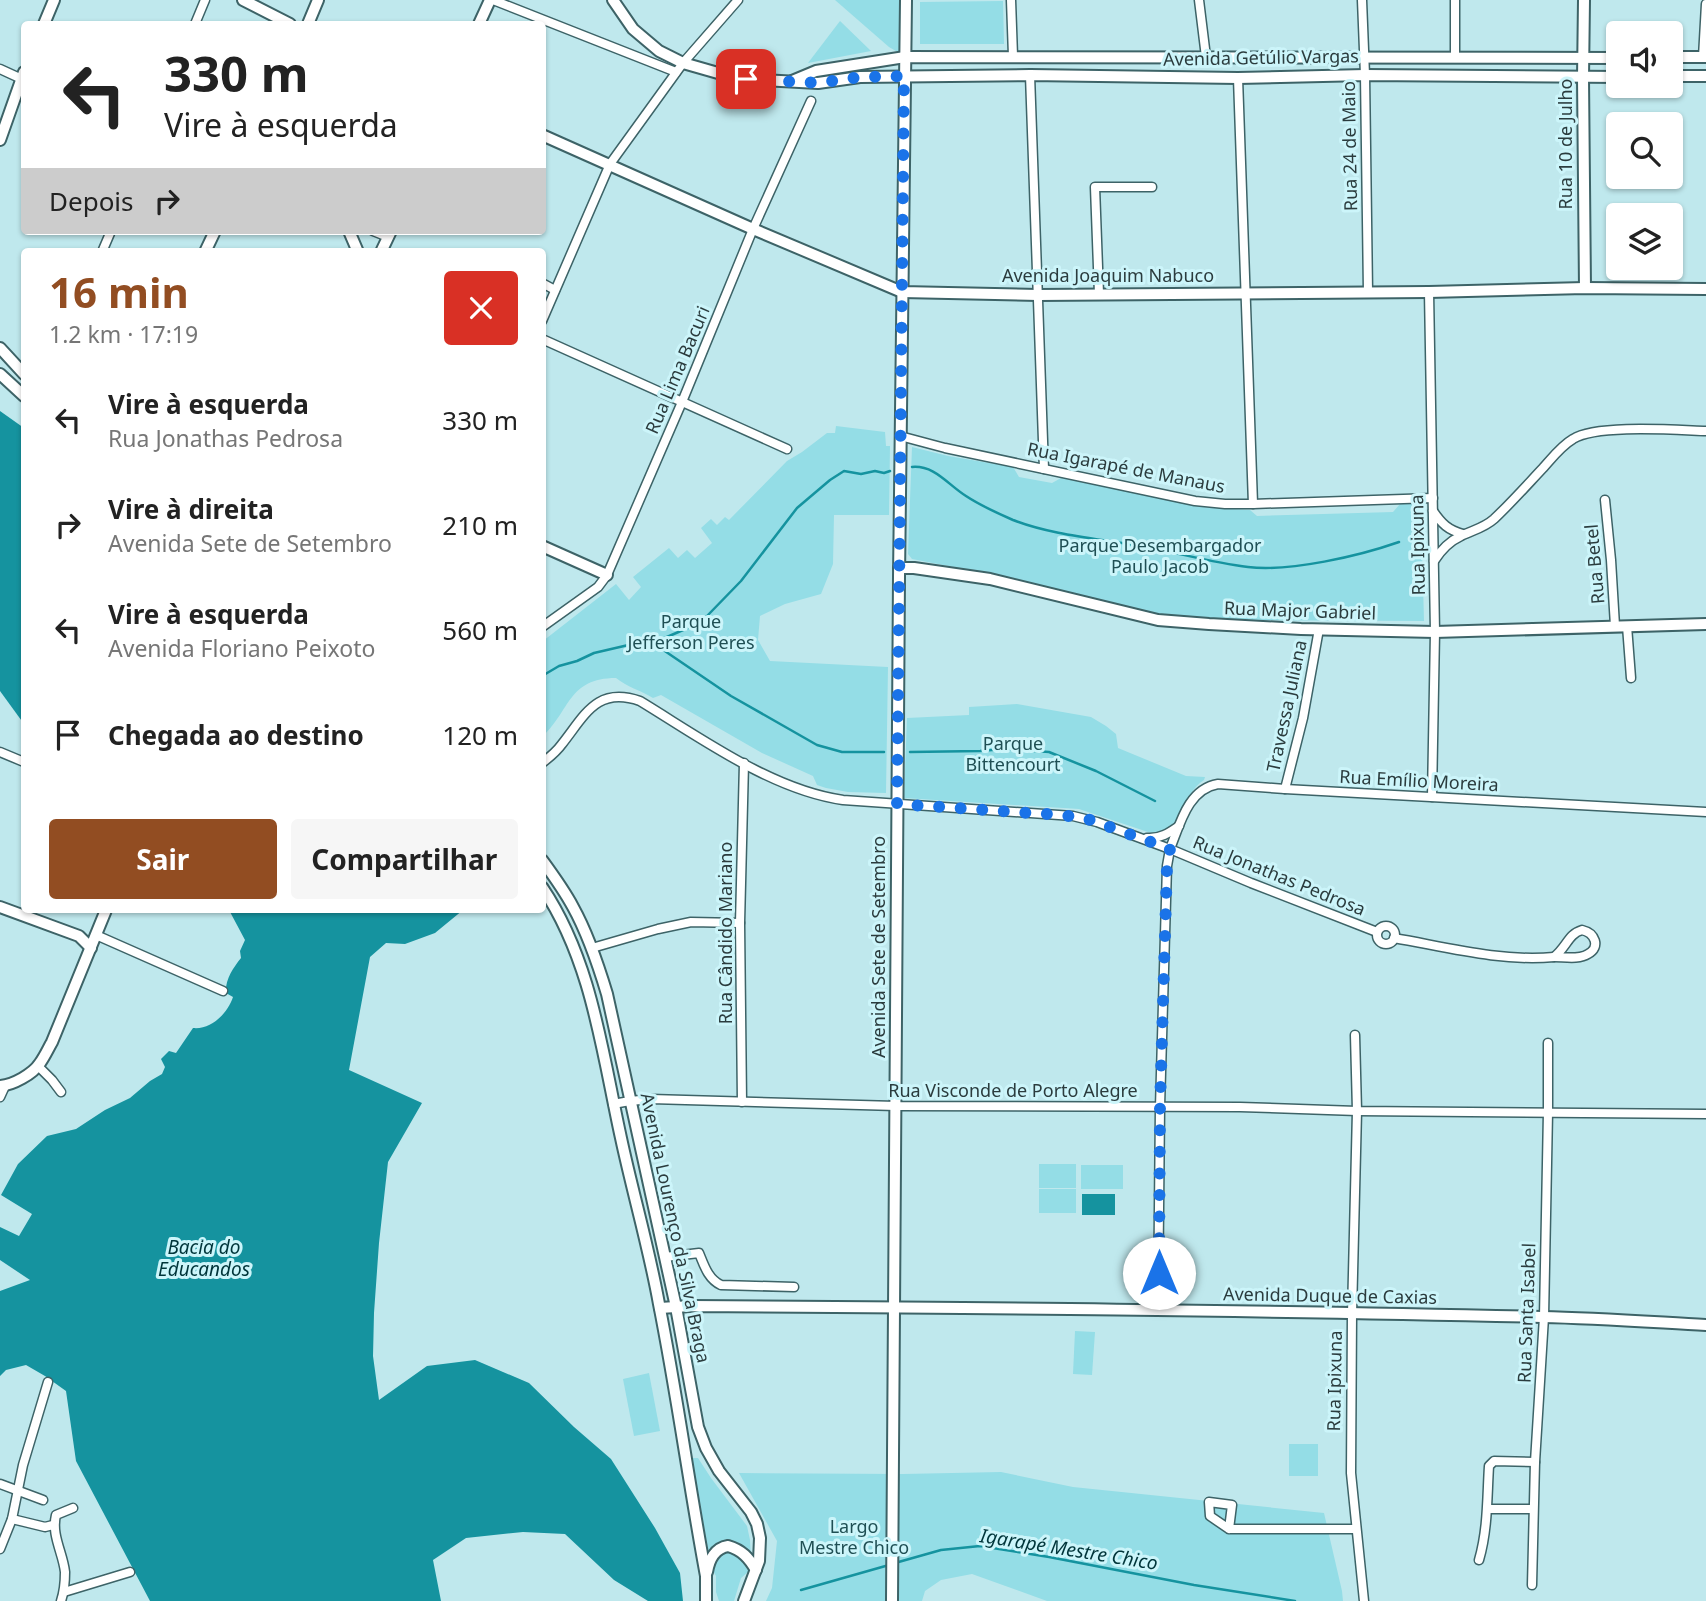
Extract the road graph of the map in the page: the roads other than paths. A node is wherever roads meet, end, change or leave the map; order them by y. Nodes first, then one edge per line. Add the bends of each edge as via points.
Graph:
1 (54, 0) edge
2 (205, 0) edge
3 (243, 0) edge
4 (318, 0) edge
5 (491, 0) edge
6 (613, 0) edge
7 (738, 0) edge
8 (906, 0) edge
9 (1011, 0) edge
10 (1199, 0) edge
11 (1362, 0) edge
12 (1455, 0) edge
13 (1584, 0) edge
14 (1706, 4) edge
15 (45, 21) edge
16 (196, 21) edge
17 (284, 21) edge
18 (309, 21) edge
19 (480, 21) edge
20 (1013, 55) junction
21 (905, 57) junction
22 (1206, 57) junction
23 (1364, 57) junction
24 (1683, 57) edge
25 (1705, 57) edge
26 (1455, 58) junction
27 (1606, 58) edge
28 (1583, 59) junction
29 (680, 67) junction
30 (0, 69) edge
31 (1030, 75) junction
32 (1365, 75) junction
33 (21, 76) edge
34 (904, 76) junction
35 (1683, 76) edge
36 (1706, 76) edge
37 (1606, 77) edge
38 (1238, 78) junction
39 (1583, 78) junction
40 (790, 82) junction
41 (21, 85) edge
42 (811, 100) dead end
43 (546, 137) edge
44 (0, 139) edge
45 (610, 164) junction
46 (1152, 187) dead end
47 (753, 229) junction
48 (546, 285) edge
49 (1585, 288) junction
50 (1706, 289) edge
51 (555, 290) junction
52 (902, 292) junction
53 (1368, 292) junction
54 (1429, 292) junction
55 (1245, 293) junction
56 (1099, 294) junction
57 (1038, 295) junction
58 (546, 311) edge
59 (546, 341) edge
60 (0, 348) edge
61 (21, 371) edge
62 (0, 374) edge
63 (21, 393) edge
64 (682, 402) junction
65 (1706, 431) edge
66 (901, 436) junction
67 (786, 449) dead end
68 (1044, 469) junction
69 (1433, 498) junction
70 (1605, 500) dead end
71 (1253, 504) junction
72 (1433, 511) junction
73 (1463, 534) junction
74 (546, 548) edge
75 (1434, 561) junction
76 (899, 568) junction
77 (607, 575) junction
78 (546, 624) edge
79 (1706, 624) edge
80 (1615, 626) junction
81 (1628, 626) junction
82 (1320, 629) junction
83 (1435, 632) junction
84 (1631, 678) dead end
85 (0, 752) edge
86 (546, 759) edge
87 (21, 761) edge
88 (744, 764) junction
89 (1285, 789) junction
90 (1432, 797) junction
91 (897, 804) junction
92 (1706, 812) edge
93 (1180, 825) junction
94 (1140, 838) junction
95 (1169, 848) junction
96 (546, 866) edge
97 (546, 893) edge
98 (0, 907) edge
99 (105, 913) edge
100 (740, 923) junction
101 (1377, 932) junction
102 (96, 935) junction
103 (79, 936) junction
104 (1394, 938) junction
105 (91, 948) junction
106 (592, 948) junction
107 (1554, 957) junction
108 (223, 991) dead end
109 (609, 1005) junction
110 (593, 1009) junction
111 (1355, 1035) dead end
112 (1548, 1042) dead end
113 (38, 1066) junction
114 (2, 1089) edge
115 (61, 1092) dead end
116 (630, 1101) junction
117 (742, 1102) junction
118 (613, 1104) junction
119 (896, 1106) junction
120 (1160, 1107) junction
121 (1357, 1111) junction
122 (1548, 1112) junction
123 (1706, 1114) edge
124 (665, 1257) junction
125 (794, 1287) dead end
126 (676, 1307) junction
127 (660, 1308) junction
128 (895, 1308) junction
129 (1158, 1310) junction
130 (1352, 1314) junction
131 (1544, 1317) junction
132 (1706, 1325) edge
133 (48, 1382) dead end
134 (1535, 1462) junction
135 (0, 1484) edge
136 (18, 1491) junction
137 (43, 1500) dead end
138 (73, 1508) dead end
139 (1488, 1509) junction
140 (1533, 1510) junction
141 (12, 1519) junction
142 (53, 1525) junction
143 (1229, 1529) dead end
144 (1356, 1529) junction
145 (0, 1549) edge
146 (1479, 1560) dead end
147 (756, 1570) junction
148 (130, 1572) dead end
149 (706, 1576) junction
150 (1532, 1585) dead end
151 (62, 1597) edge
152 (706, 1601) edge
153 (744, 1601) edge
154 (891, 1601) edge
155 (1364, 1601) edge

1 - 15 street
2 - 16 street
3 - 17 street
4 - 18 street
5 - 19 street
5 - 29 street
6 - 29 street, Avenida Getúlio Vargas via 639,35
7 - 29 street
8 - 21 street, Avenida Sete de Setembro
9 - 20 street
10 - 22 street
11 - 23 street, Rua 24 de Maio
12 - 26 street
13 - 28 street, Rua 10 de Julho
14 - 25 street
20 - 21 street, Avenida Getúlio Vargas
20 - 22 street, Avenida Getúlio Vargas
21 - 34 street, Avenida Sete de Setembro
21 - 40 street, Avenida Getúlio Vargas via 816,71
22 - 23 street, Avenida Getúlio Vargas
23 - 26 street, Avenida Getúlio Vargas
23 - 32 street, Rua 24 de Maio
24 - 25 street
26 - 28 street, Avenida Getúlio Vargas
27 - 28 street, Avenida Getúlio Vargas
28 - 39 street, Rua 10 de Julho
29 - 40 street, Avenida Getúlio Vargas
29 - 45 street
30 - 33 street
31 - 34 street, Avenida Getúlio Vargas
31 - 38 street, Avenida Getúlio Vargas
31 - 57 street
32 - 38 street, Avenida Getúlio Vargas
32 - 39 street, Avenida Getúlio Vargas
32 - 53 street, Rua 24 de Maio
34 - 40 street, Avenida Getúlio Vargas
34 - 52 street, Avenida Sete de Setembro
35 - 36 street
37 - 39 street, Avenida Getúlio Vargas
38 - 55 street
39 - 49 street, Rua 10 de Julho
41 - 44 street
42 - 47 street, Rua Lima Bacuri
43 - 45 street, Avenida Joaquim Nabuco
45 - 47 street, Avenida Joaquim Nabuco
45 - 51 street
46 - 56 street via 1095,187
47 - 52 street, Avenida Joaquim Nabuco
47 - 64 street, Rua Lima Bacuri
48 - 51 street
49 - 50 street, Avenida Joaquim Nabuco
49 - 54 street, Avenida Joaquim Nabuco
51 - 58 street
52 - 57 street, Avenida Joaquim Nabuco
52 - 66 street, Avenida Sete de Setembro
53 - 54 street, Avenida Joaquim Nabuco
53 - 55 street, Avenida Joaquim Nabuco
54 - 69 street, Rua Ipixuna
55 - 56 street, Avenida Joaquim Nabuco
55 - 71 street
56 - 57 street, Avenida Joaquim Nabuco
57 - 68 street
59 - 64 street
60 - 61 street
62 - 63 street
64 - 67 street
64 - 77 street, Rua Lima Bacuri
65 - 73 street via 1616,430 1581,435 1559,450 1492,520
66 - 68 street, Rua Igarapé de Manaus
66 - 76 street, Avenida Sete de Setembro
68 - 71 street, Rua Igarapé de Manaus via 1195,501
69 - 71 street, Rua Igarapé de Manaus
69 - 72 street, Rua Ipixuna
70 - 80 street, Rua Betel
72 - 73 street via 1450,531
72 - 75 street, Rua Ipixuna
73 - 75 street
74 - 77 street
75 - 83 street, Rua Ipixuna
76 - 82 street, Rua Major Gabriel via 990,579 1158,620
76 - 91 street, Avenida Sete de Setembro
77 - 78 street, Rua Lima Bacuri via 598,587
79 - 81 street, Rua Major Gabriel
80 - 81 street, Rua Major Gabriel
80 - 83 street, Rua Major Gabriel
81 - 84 street
82 - 83 street, Rua Major Gabriel
82 - 89 street, Travessa Juliana
83 - 90 street, Rua Ipixuna
85 - 87 street
86 - 88 street, Rua Jonathas Pedrosa via 596,703 628,697
88 - 91 street, Rua Jonathas Pedrosa via 814,795
88 - 100 street, Rua Cândido Mariano
89 - 90 street, Rua Emílio Moreira
89 - 93 street, Rua Emílio Moreira via 1227,783 1209,786 1192,800
90 - 92 street, Rua Emílio Moreira
91 - 94 street, Rua Jonathas Pedrosa via 1073,816
91 - 119 street, Avenida Sete de Setembro
93 - 94 street, Rua Jonathas Pedrosa via 1161,836
93 - 95 street, Rua Emílio Moreira
94 - 95 street, Rua Jonathas Pedrosa
95 - 101 street, Rua Jonathas Pedrosa
95 - 120 street, Rua Emílio Moreira
96 - 106 street, Avenida Lourenço da Silva Braga via 572,905
97 - 110 street, Avenida Lourenço da Silva Braga via 577,951
98 - 103 street
99 - 102 street
100 - 106 street via 691,922
100 - 117 street, Rua Cândido Mariano
101 - 104 street via 1387,926
101 - 104 street via 1383,944
102 - 103 street
102 - 105 street
102 - 108 street
103 - 105 street
104 - 107 street via 1500,956
105 - 113 street
106 - 109 street, Avenida Lourenço da Silva Braga
107 - 107 street via 1588,954 1595,940 1588,931 1572,934
109 - 110 street
109 - 116 street, Avenida Lourenço da Silva Braga
110 - 118 street, Avenida Lourenço da Silva Braga
111 - 121 street, Rua Ipixuna
112 - 122 street, Rua Santa Isabel
113 - 114 street
113 - 115 street
116 - 117 street, Rua Visconde de Porto Alegre
116 - 118 street, Rua Visconde de Porto Alegre
116 - 124 street, Avenida Lourenço da Silva Braga
117 - 119 street, Rua Visconde de Porto Alegre
118 - 127 street, Avenida Lourenço da Silva Braga
119 - 120 street, Rua Visconde de Porto Alegre
119 - 128 street, Avenida Sete de Setembro
120 - 121 street, Rua Visconde de Porto Alegre
120 - 129 street, Rua Emílio Moreira
121 - 122 street, Rua Visconde de Porto Alegre
121 - 130 street, Rua Ipixuna
122 - 123 street, Rua Visconde de Porto Alegre
122 - 131 street, Rua Santa Isabel
124 - 125 street via 699,1253 709,1276 721,1285
124 - 126 street, Avenida Lourenço da Silva Braga
126 - 127 street, Avenida Duque de Caxias
126 - 128 street, Avenida Duque de Caxias
126 - 147 street, Avenida Lourenço da Silva Braga via 698,1427 719,1471 757,1524 760,1551
127 - 149 street, Avenida Lourenço da Silva Braga
128 - 129 street, Avenida Duque de Caxias
128 - 154 street, Avenida Sete de Setembro
129 - 130 street, Avenida Duque de Caxias
130 - 131 street, Avenida Duque de Caxias
130 - 144 street, Rua Ipixuna via 1351,1473
131 - 132 street, Avenida Duque de Caxias
131 - 134 street, Rua Santa Isabel
133 - 136 street
134 - 139 street via 1491,1463
134 - 140 street, Rua Santa Isabel
135 - 136 street
136 - 137 street
136 - 141 street
138 - 142 street via 56,1515
139 - 140 street
139 - 146 street
140 - 150 street, Rua Santa Isabel
141 - 142 street
141 - 145 street
142 - 151 street via 65,1571
143 - 144 street
144 - 155 street, Rua Ipixuna
147 - 149 street via 742,1552 728,1546 717,1550
147 - 153 street, Avenida Lourenço da Silva Braga
148 - 151 street
149 - 152 street, Avenida Lourenço da Silva Braga

